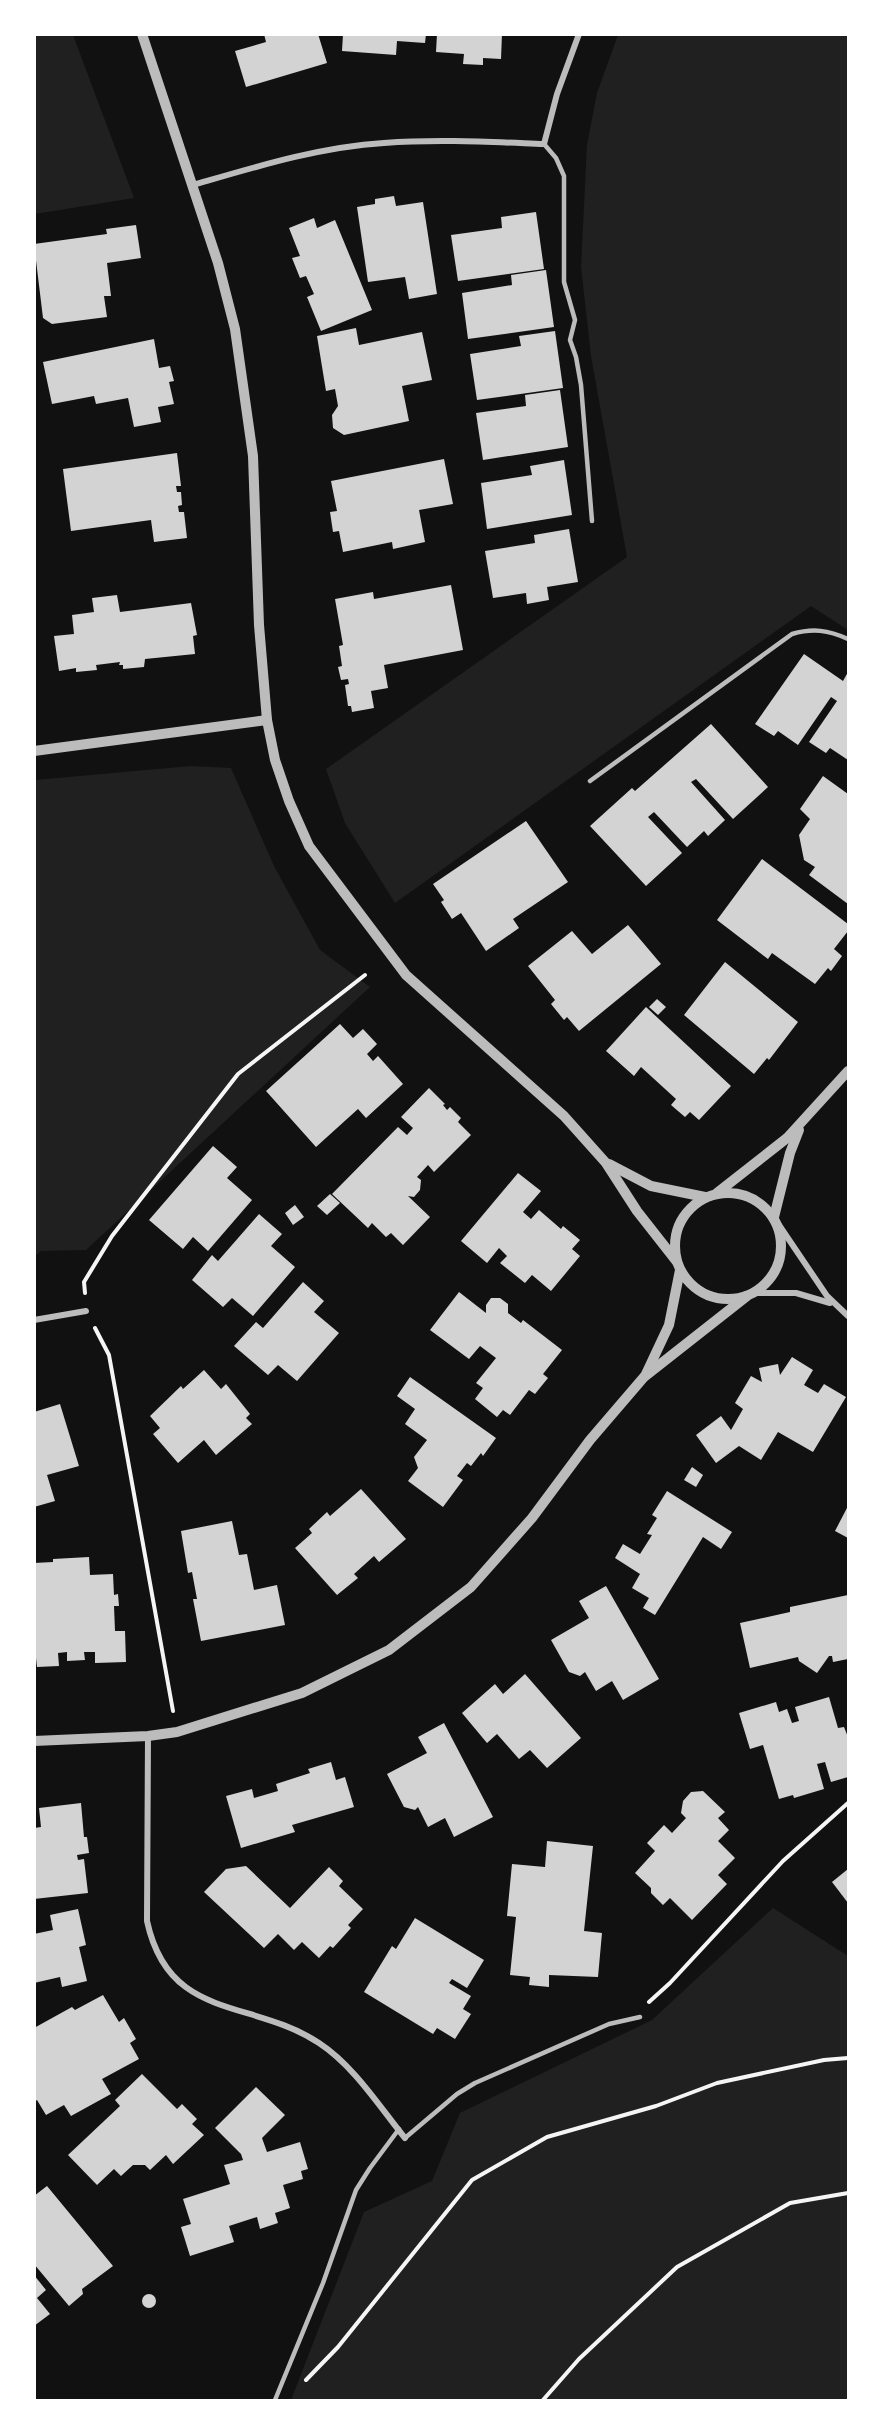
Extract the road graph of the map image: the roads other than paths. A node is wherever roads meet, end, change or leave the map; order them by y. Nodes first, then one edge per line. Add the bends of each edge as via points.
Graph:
1 (142, 34) edge
2 (579, 34) edge
3 (544, 144) junction
4 (193, 185) junction
5 (592, 521) dead end
6 (849, 639) edge
7 (267, 720) junction
8 (34, 751) edge
9 (590, 782) dead end
10 (849, 1071) edge
11 (800, 1126) junction
12 (606, 1163) junction
13 (716, 1194) junction
14 (705, 1197) junction
15 (775, 1220) junction
16 (679, 1266) junction
17 (750, 1295) junction
18 (834, 1304) junction
19 (86, 1311) road end
20 (849, 1316) edge
21 (34, 1320) edge
22 (645, 1377) junction
23 (148, 1737) junction
24 (34, 1742) edge
25 (640, 2017) dead end
26 (399, 2129) junction
27 (405, 2138) joint
28 (275, 2400) edge

1 - 4 street
2 - 3 street
3 - 4 street via 383,143 318,152
3 - 5 lane via 560,165 565,184 564,282 575,320 570,339 581,386
4 - 7 street via 218,263 244,385 253,456
6 - 9 lane via 825,630 808,629 792,634
7 - 8 street
7 - 12 street via 282,780 309,846 406,975 542,1093
10 - 11 street
11 - 13 street
11 - 15 street
12 - 14 street via 651,1186
12 - 16 street
13 - 14 street
13 - 15 street via 735,1193 753,1198
14 - 16 street via 679,1225 675,1239
15 - 17 street via 782,1240 781,1258 768,1282
15 - 18 street
16 - 17 street via 692,1285 709,1296 728,1299
16 - 22 street via 669,1324
17 - 18 street via 796,1293
17 - 22 street
18 - 20 street
19 - 21 street
22 - 23 street via 471,1587 389,1650 302,1693 177,1732
23 - 24 street
23 - 26 street via 147,1921 167,1969 179,1983 207,2000 290,2027 319,2043 340,2060
25 - 27 lane via 609,2024 464,2089
26 - 27 street
26 - 28 lane via 357,2190

